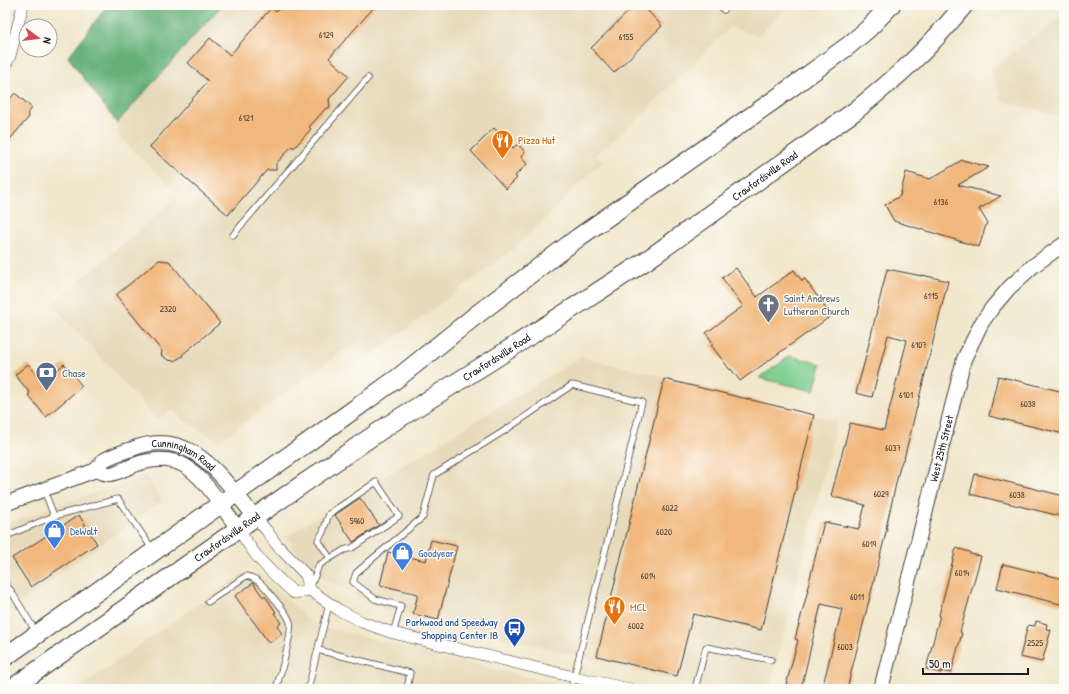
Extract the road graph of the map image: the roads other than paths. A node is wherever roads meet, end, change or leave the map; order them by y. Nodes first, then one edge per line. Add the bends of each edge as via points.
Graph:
1 (23, 5) edge
2 (719, 5) edge
3 (891, 5) edge
4 (964, 5) edge
5 (724, 10) dead end
6 (5, 66) edge
7 (368, 78) dead end
8 (233, 235) dead end
9 (1064, 244) edge
10 (96, 470) junction
11 (43, 490) junction
12 (236, 494) junction
13 (5, 504) edge
14 (221, 505) junction
15 (54, 516) junction
16 (255, 517) junction
17 (238, 529) junction
18 (11, 534) dead end
19 (154, 552) junction
20 (330, 558) junction
21 (5, 584) edge
22 (310, 590) junction
23 (11, 591) junction
24 (5, 595) edge
25 (208, 602) dead end
26 (329, 604) junction
27 (393, 633) junction
28 (37, 635) junction
29 (318, 650) junction
30 (5, 657) edge
31 (771, 660) dead end
32 (574, 677) junction
33 (11, 689) edge
34 (276, 689) edge
35 (308, 689) edge
36 (407, 689) edge
37 (571, 689) edge
38 (630, 689) edge
39 (695, 689) edge
40 (881, 689) edge

1 - 6 street via 13,46
2 - 5 lane
3 - 12 main road via 848,46 579,237 399,377
4 - 16 main road, Crawfordsville Road via 916,58 855,111 646,261 390,424
7 - 8 lane
9 - 40 street, West 25th Street via 1008,288 981,324 964,359
10 - 11 street, Cunningham Road
10 - 12 street, Cunningham Road via 104,460 134,448 147,444 172,444 202,458
10 - 14 street, Cunningham Road via 110,474 147,461 171,460 194,471
11 - 13 street, Cunningham Road
11 - 15 lane
12 - 14 main road
12 - 16 street, Cunningham Road
14 - 17 street, Cunningham Road
14 - 19 main road
15 - 18 lane
15 - 19 lane via 118,499
16 - 17 main road, Crawfordsville Road
16 - 22 street via 276,544 306,575
17 - 22 street via 256,554 284,584 294,592
17 - 33 main road, Crawfordsville Road
19 - 28 main road
20 - 20 lane via 352,548 399,516 376,482 329,514 318,540
20 - 22 lane via 320,565
21 - 23 lane
22 - 26 street
23 - 24 lane
23 - 28 lane
25 - 34 lane via 246,576 264,585 290,622 290,633
26 - 27 street via 362,622
26 - 29 lane
27 - 32 street
27 - 32 lane via 401,606 376,599 353,582 356,573 370,560 423,517 434,475 572,385 642,402
28 - 30 main road
29 - 35 lane
29 - 36 lane via 410,673
31 - 39 lane via 706,647
32 - 37 lane
32 - 38 street

